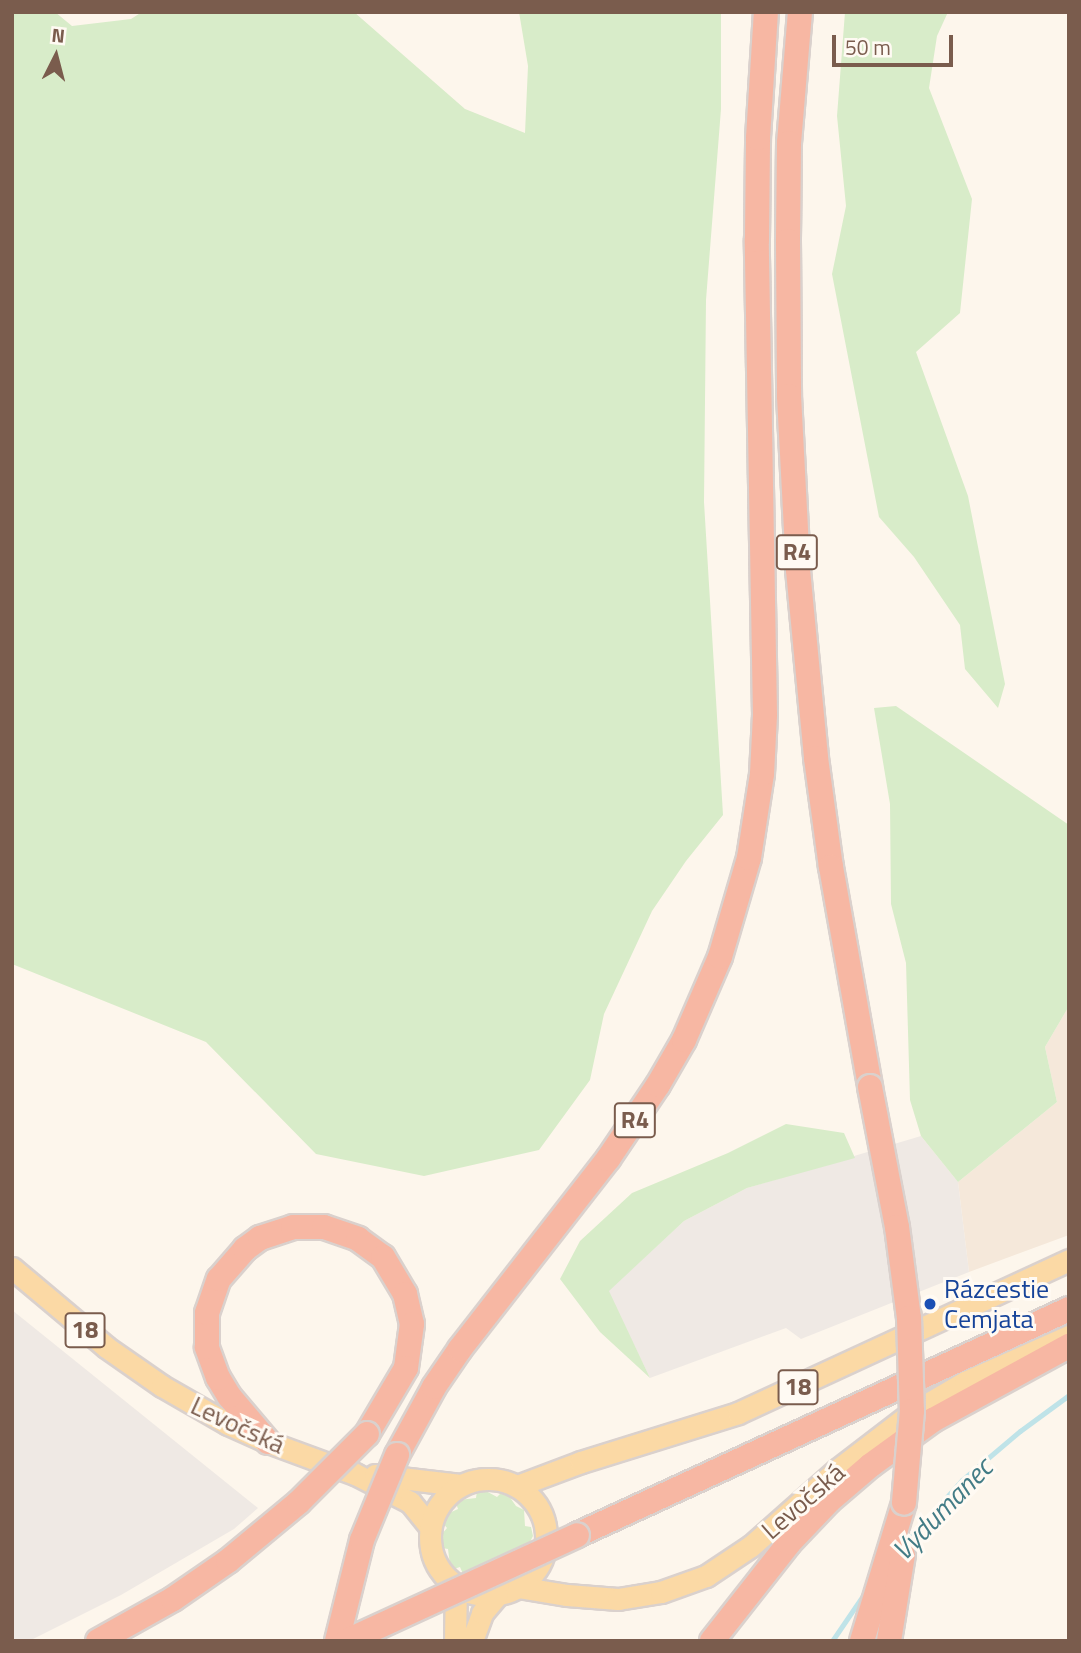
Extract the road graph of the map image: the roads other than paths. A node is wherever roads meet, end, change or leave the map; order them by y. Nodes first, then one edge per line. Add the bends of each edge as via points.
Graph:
1 (766, 12) edge
2 (800, 12) edge
3 (1069, 1260) edge
4 (12, 1268) edge
5 (1069, 1309) edge
6 (1069, 1336) edge
7 (1069, 1346) edge
8 (460, 1349) junction
9 (367, 1434) junction
10 (268, 1442) junction
11 (355, 1474) junction
12 (460, 1485) junction
13 (517, 1486) junction
14 (904, 1503) junction
15 (430, 1527) junction
16 (457, 1586) junction
17 (518, 1587) junction
18 (497, 1595) junction
19 (98, 1641) edge
20 (337, 1641) edge
21 (347, 1641) edge
22 (455, 1641) edge
23 (472, 1641) edge
24 (712, 1641) edge
25 (862, 1641) edge
26 (889, 1641) edge

1 - 8 highway, R4 via 757,240 765,715 762,774 749,858 715,970 658,1085 608,1159
2 - 14 highway, R4, bridge via 789,143 788,229 789,397 798,570 829,854 897,1227 909,1318 912,1411
3 - 13 main road, Levočská / 18 via 748,1409
4 - 10 main road, Levočská / 18 via 106,1347 162,1386
5 - 21 highway, bridge
6 - 17 main road, Levočská via 965,1382 910,1413 751,1546 706,1576 618,1599
7 - 24 highway via 933,1420 871,1465 789,1543
8 - 9 highway via 429,1369 393,1412
8 - 20 highway, R4, bridge via 397,1455 359,1551
9 - 10 highway via 406,1368 412,1338 405,1294 383,1257 358,1239 324,1227 293,1227 245,1248 219,1279 207,1312 208,1347 218,1378
9 - 19 highway, bridge via 299,1502 228,1561 173,1599
10 - 11 main road, Levočská / 18
11 - 12 main road, Levočská / 18
11 - 15 main road, Levočská / 18 via 410,1502
12 - 13 main road, Levočská / 18 via 493,1478
12 - 15 main road via 442,1500
13 - 17 main road via 537,1505 546,1532 542,1559
14 - 25 highway
14 - 26 highway, R4 via 902,1563
15 - 16 main road via 434,1560
16 - 18 main road via 472,1593
16 - 22 main road
17 - 18 main road
18 - 23 main road via 482,1613

